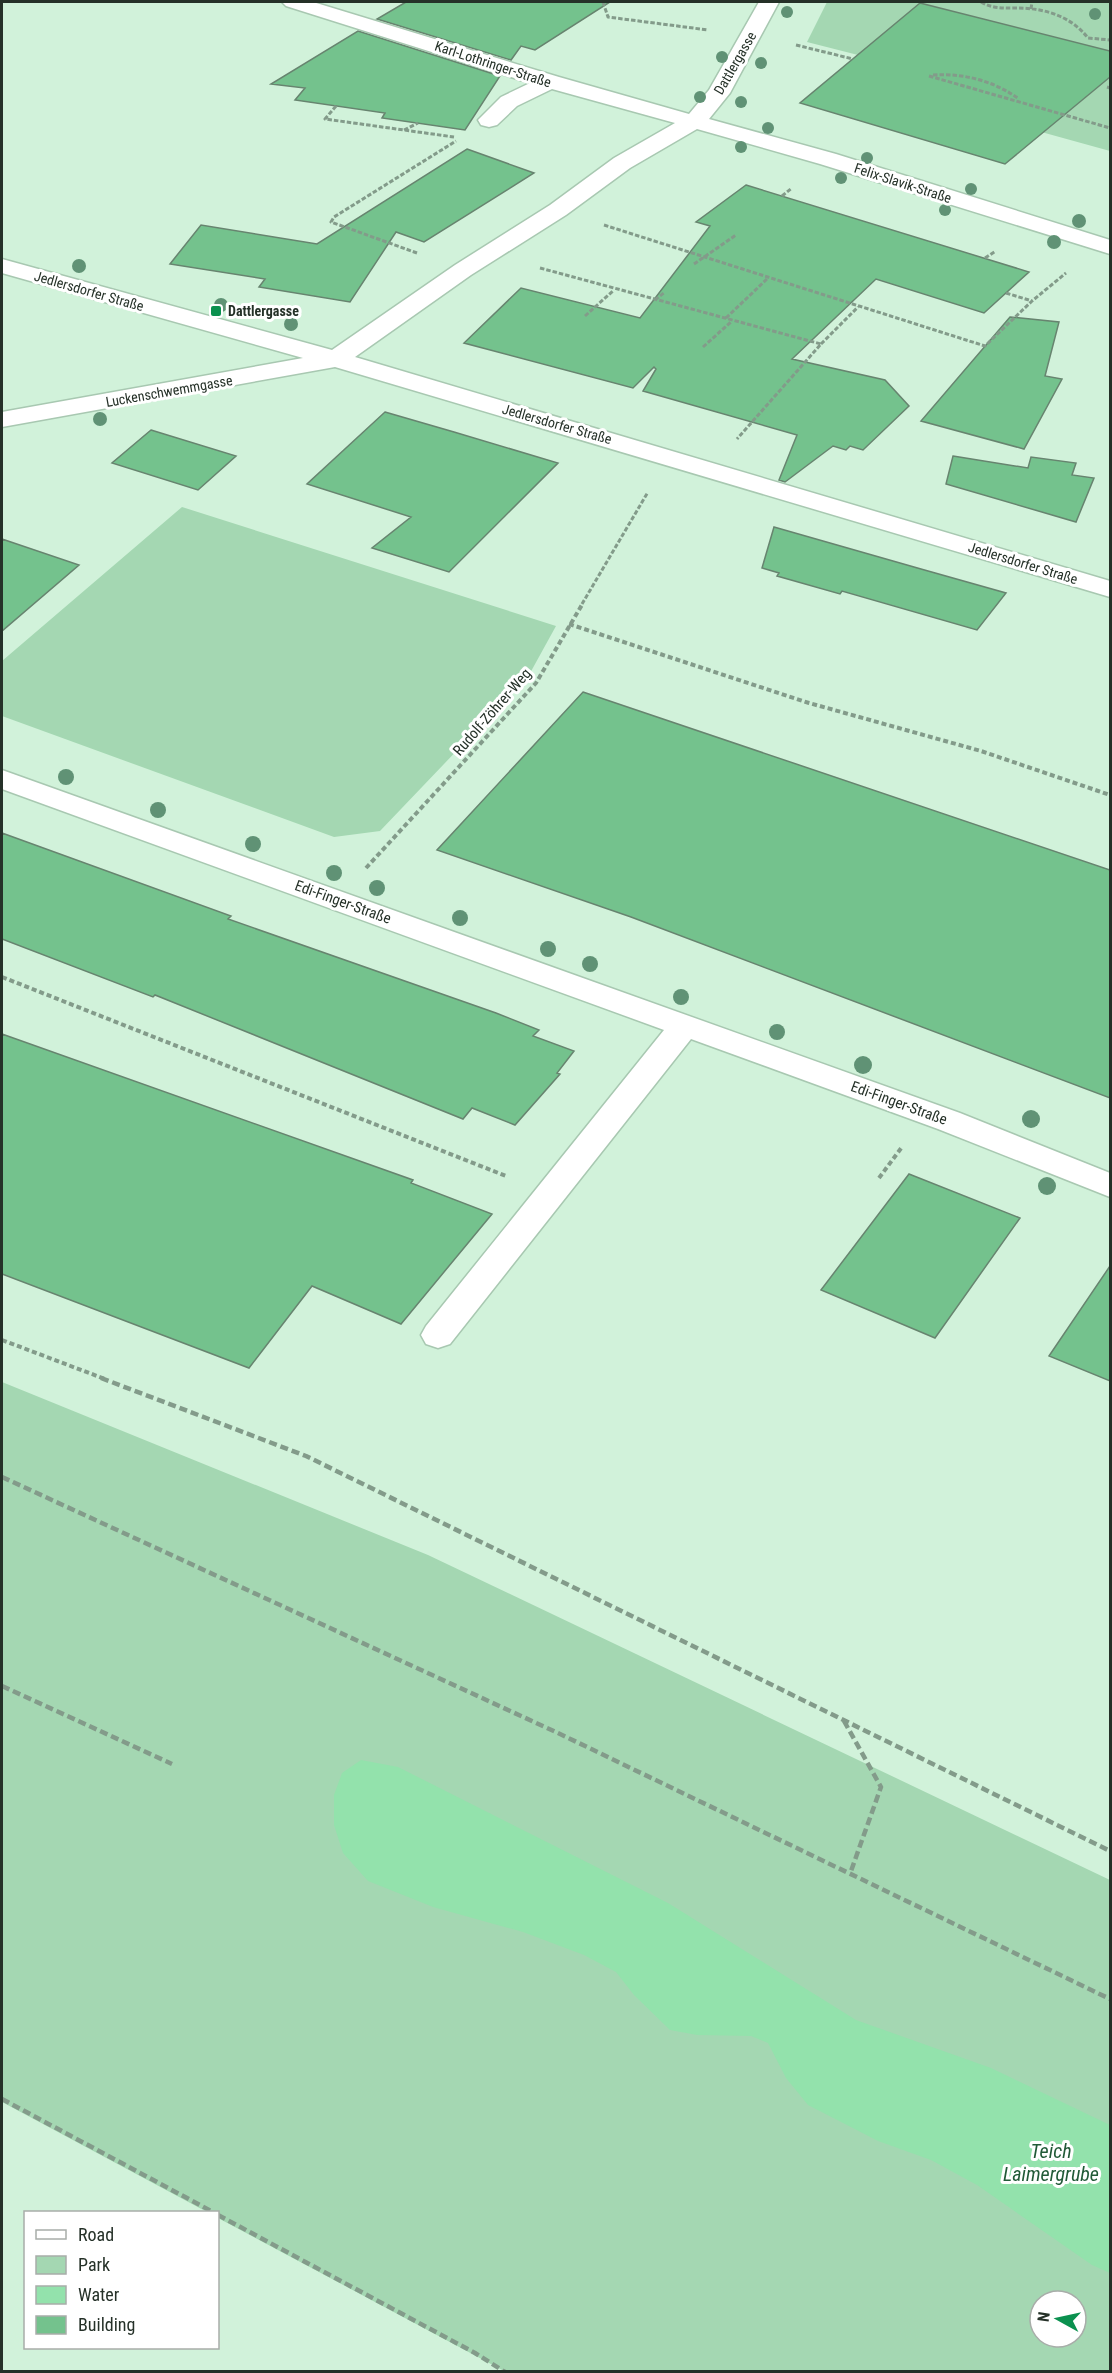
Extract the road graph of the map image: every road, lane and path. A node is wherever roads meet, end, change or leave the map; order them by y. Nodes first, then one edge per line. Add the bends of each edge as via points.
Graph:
1 (293, 2) edge
2 (603, 2) edge
3 (769, 2) edge
4 (981, 2) edge
5 (1032, 2) edge
6 (1031, 9) junction
7 (750, 36) junction
8 (1110, 40) edge
9 (796, 45) dead end
10 (853, 59) dead end
11 (550, 82) junction
12 (1023, 102) junction
13 (336, 106) dead end
14 (489, 120) dead end
15 (695, 121) junction
16 (418, 123) dead end
17 (1110, 128) edge
18 (404, 130) junction
19 (558, 210) junction
20 (736, 235) dead end
21 (1105, 246) edge
22 (490, 254) junction
23 (703, 257) junction
24 (694, 264) dead end
25 (2, 266) edge
26 (463, 270) junction
27 (769, 278) junction
28 (614, 289) junction
29 (665, 292) dead end
30 (1006, 293) dead end
31 (654, 300) junction
32 (1032, 301) junction
33 (858, 307) junction
34 (585, 316) dead end
35 (725, 319) junction
36 (732, 321) junction
37 (821, 344) junction
38 (703, 347) dead end
39 (336, 359) junction
40 (2, 420) edge
41 (674, 458) junction
42 (711, 470) junction
43 (1110, 589) edge
44 (570, 624) junction
45 (2, 778) edge
46 (1110, 795) edge
47 (337, 899) junction
48 (2, 977) edge
49 (685, 1025) junction
50 (1110, 1186) edge
51 (550, 1194) junction
52 (438, 1335) dead end
53 (2, 1340) edge
54 (2, 1477) edge
55 (2, 1686) edge
56 (844, 1720) junction
57 (172, 1764) dead end
58 (1110, 1851) edge
59 (851, 1871) junction
60 (1110, 1999) edge
61 (2, 2099) edge
62 (211, 2211) edge
63 (219, 2216) edge
64 (505, 2372) edge

1 - 11 street, Karl-Lothringer-Straße
2 - 7 path via 608,16
3 - 7 street, Dattlergasse
4 - 6 path via 992,9
5 - 6 path
6 - 8 path via 1046,10 1069,21 1088,38
7 - 15 street, Dattlergasse via 719,93
9 - 10 path
11 - 14 street via 498,108
11 - 15 street, Karl-Lothringer-Straße
12 - 12 path via 1012,93 976,80 942,74 929,76
12 - 17 path
13 - 18 path via 325,119
15 - 19 street, Dattlergasse via 622,163
15 - 21 street, Felix-Slavik-Straße
16 - 18 path
18 - 26 path via 461,138 330,222
19 - 22 street, Dattlergasse
19 - 23 path
20 - 23 path
21 - 32 path
22 - 26 street, Dattlergasse
22 - 28 path
23 - 24 path
23 - 27 path
25 - 39 street, Jedlersdorfer Straße
26 - 39 street, Dattlergasse
27 - 33 path
27 - 35 path
28 - 31 path
28 - 34 path
29 - 31 path
30 - 32 path
31 - 35 path
32 - 33 path via 985,346
33 - 37 path
35 - 36 path
36 - 37 path
36 - 38 path
37 - 42 path
39 - 40 street, Luckenschwemmgasse
39 - 41 street, Jedlersdorfer Straße
41 - 42 street, Jedlersdorfer Straße
41 - 44 path, Rudolf-Zöhrer-Weg via 645,496
42 - 43 street, Jedlersdorfer Straße
44 - 46 path via 809,703 981,751
44 - 47 path, Rudolf-Zöhrer-Weg via 536,683
45 - 47 street, Edi-Finger-Straße
47 - 49 street, Edi-Finger-Straße
48 - 51 path
49 - 50 street, Edi-Finger-Straße via 949,1121
49 - 51 street
51 - 52 street
53 - 56 path via 306,1456
54 - 59 path
55 - 57 path
56 - 58 path
56 - 59 path via 881,1787
59 - 60 path
61 - 62 path
63 - 64 path

